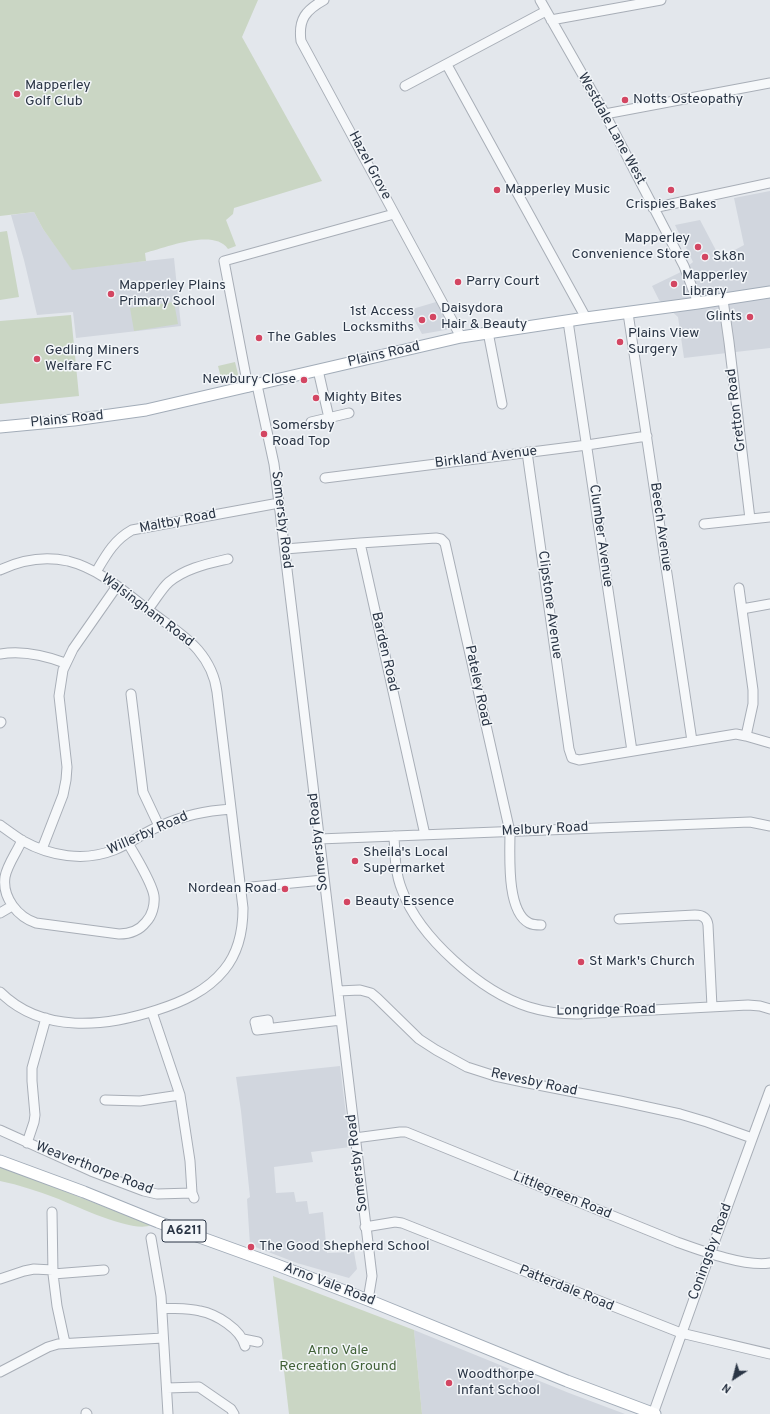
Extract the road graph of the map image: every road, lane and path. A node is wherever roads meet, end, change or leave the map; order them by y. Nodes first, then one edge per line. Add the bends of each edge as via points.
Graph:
1 (324, 0) edge
2 (540, 0) edge
3 (662, 0) edge
4 (546, 11) junction
5 (551, 20) junction
6 (447, 64) junction
7 (770, 83) edge
8 (405, 86) dead end
9 (605, 114) junction
10 (770, 183) edge
11 (653, 208) junction
12 (394, 214) junction
13 (770, 292) edge
14 (723, 300) junction
15 (698, 304) junction
16 (628, 312) junction
17 (586, 318) junction
18 (568, 321) junction
19 (488, 332) junction
20 (461, 337) junction
21 (318, 370) junction
22 (252, 386) junction
23 (502, 404) dead end
24 (349, 413) dead end
25 (329, 418) junction
26 (312, 422) dead end
27 (0, 427) edge
28 (646, 436) junction
29 (587, 445) junction
30 (527, 452) junction
31 (325, 478) dead end
32 (279, 503) junction
33 (770, 517) edge
34 (750, 519) junction
35 (704, 524) dead end
36 (360, 543) junction
37 (285, 549) junction
38 (228, 559) dead end
39 (0, 570) edge
40 (96, 572) junction
41 (117, 586) junction
42 (739, 588) dead end
43 (770, 604) edge
44 (742, 609) junction
45 (148, 610) junction
46 (0, 654) edge
47 (65, 663) junction
48 (131, 694) dead end
49 (746, 736) junction
50 (692, 741) junction
51 (770, 743) edge
52 (632, 751) junction
53 (231, 809) junction
54 (0, 825) edge
55 (159, 826) junction
56 (770, 826) edge
57 (510, 832) junction
58 (425, 835) junction
59 (394, 836) junction
60 (319, 839) junction
61 (22, 840) junction
62 (128, 843) junction
63 (42, 849) junction
64 (324, 880) junction
65 (241, 888) junction
66 (12, 906) junction
67 (0, 913) edge
68 (619, 919) dead end
69 (541, 925) dead end
70 (338, 990) junction
71 (0, 992) edge
72 (712, 1007) junction
73 (770, 1009) edge
74 (152, 1012) junction
75 (46, 1018) junction
76 (341, 1020) junction
77 (269, 1028) dead end
78 (770, 1090) edge
79 (110, 1091) dead end
80 (180, 1095) junction
81 (0, 1130) edge
82 (355, 1138) junction
83 (752, 1138) junction
84 (27, 1142) junction
85 (0, 1161) edge
86 (52, 1212) dead end
87 (365, 1227) junction
88 (150, 1244) dead end
89 (710, 1254) junction
90 (96, 1261) dead end
91 (770, 1264) edge
92 (5, 1267) dead end
93 (53, 1272) junction
94 (4, 1278) edge
95 (368, 1300) junction
96 (162, 1308) junction
97 (681, 1333) junction
98 (163, 1338) junction
99 (258, 1342) dead end
100 (65, 1343) junction
101 (770, 1354) edge
102 (0, 1372) edge
103 (166, 1388) junction
104 (168, 1414) edge
105 (234, 1414) edge
106 (654, 1414) edge

1 - 12 street, Hazel Grove via 312,6 306,14 301,23 301,41
2 - 4 street, Westdale Lane West
3 - 5 street
4 - 5 street, Westdale Lane West
4 - 6 street
5 - 9 street, Westdale Lane West
6 - 8 street
6 - 17 street
7 - 9 street
9 - 11 street, Westdale Lane West
10 - 11 street
11 - 15 street, Westdale Lane West via 688,274
12 - 20 street, Hazel Grove
12 - 22 street, Somersby Road via 224,261
13 - 14 main road, Plains Road
14 - 15 main road, Plains Road
14 - 34 street, Gretton Road
15 - 16 main road, Plains Road
16 - 17 main road, Plains Road
16 - 28 street, Beech Avenue
17 - 18 main road, Plains Road
18 - 19 main road, Plains Road
18 - 29 street, Clumber Avenue
19 - 20 main road, Plains Road
19 - 23 street
20 - 21 main road, Plains Road
21 - 22 main road, Plains Road
21 - 25 street
22 - 27 main road, Plains Road via 127,414
22 - 32 street, Somersby Road via 274,464
24 - 25 street
25 - 26 street
28 - 29 street, Birkland Avenue
28 - 50 street, Beech Avenue
29 - 30 street, Birkland Avenue
29 - 52 street, Clumber Avenue
30 - 31 street, Birkland Avenue
30 - 52 street, Clipstone Avenue via 572,758 579,760
32 - 37 street, Somersby Road
32 - 40 street, Maltby Road via 132,530 115,542
33 - 34 street
34 - 35 street
36 - 37 street
36 - 57 street, Pateley Road via 436,538 444,541
36 - 58 street, Barden Road
37 - 60 street, Somersby Road
38 - 45 street via 180,574 168,583
39 - 40 street, Walsingham Road via 22,562 49,559 68,561
40 - 41 street, Walsingham Road
41 - 45 street, Walsingham Road
41 - 47 street via 72,649
42 - 44 street
43 - 44 street
44 - 49 street via 753,690 753,704
45 - 53 street, Walsingham Road via 193,645 213,674
46 - 47 street via 31,653
47 - 63 street via 59,696 67,767 66,780 63,795
48 - 55 street via 143,792
49 - 50 street via 736,734
49 - 51 street
50 - 52 street
53 - 55 street, Willerby Road via 204,811
53 - 65 street, Walsingham Road
54 - 61 street, Willerby Road
55 - 62 street, Willerby Road
56 - 57 street, Melbury Road via 750,822
57 - 58 street, Melbury Road
57 - 69 street, Pateley Road via 514,901 519,914 526,922
58 - 59 street, Melbury Road
59 - 60 street, Melbury Road
59 - 72 street, Longridge Road via 399,880 406,901 417,919 436,943 456,962 507,997 533,1008 562,1014
60 - 64 street, Somersby Road
61 - 63 street, Willerby Road
61 - 66 street via 5,877 6,891
62 - 63 street, Willerby Road via 110,852 87,856 65,856
62 - 66 street via 154,896 149,919 136,930 112,934 36,923 25,918
64 - 65 street
64 - 70 street, Somersby Road
65 - 74 street, Walsingham Road via 241,933 234,954 224,970 209,985 190,997
66 - 67 street
68 - 72 street via 696,914 704,917 708,925
70 - 76 street, Somersby Road
70 - 83 street, Revesby Road via 371,993 427,1044 454,1061 474,1069 516,1081 680,1114
71 - 75 street, Walsingham Road via 23,1009
72 - 73 street, Longridge Road via 753,1005
74 - 75 street, Walsingham Road via 125,1020 97,1023 70,1023
74 - 80 street, Weaverthorpe Road
75 - 84 street via 32,1068 35,1115
76 - 77 street
76 - 82 street, Somersby Road
78 - 83 street, Coningsby Road
79 - 80 street via 108,1100 140,1101
80 - 84 street, Weaverthorpe Road via 193,1196 144,1191 90,1171
81 - 84 street, Weaverthorpe Road
82 - 87 street, Somersby Road
82 - 89 street, Littlegreen Road via 406,1132
83 - 89 street, Coningsby Road
85 - 95 main road, Arno Vale Road / A6211
86 - 93 street
87 - 95 street, Somersby Road via 372,1276
87 - 97 street, Patterdale Road via 402,1223
88 - 96 street
89 - 91 street, Littlegreen Road via 752,1264
89 - 97 street, Coningsby Road
90 - 93 street via 100,1271
92 - 94 street
93 - 94 street via 34,1269
93 - 100 street via 56,1306
95 - 106 main road, Arno Vale Road / A6211
96 - 98 street
96 - 99 street via 208,1314 232,1326 244,1343
97 - 101 street, Patterdale Road
97 - 106 street, Coningsby Road
98 - 100 street
98 - 103 street
100 - 102 street via 48,1348
103 - 104 street
103 - 105 street via 199,1387 231,1409

